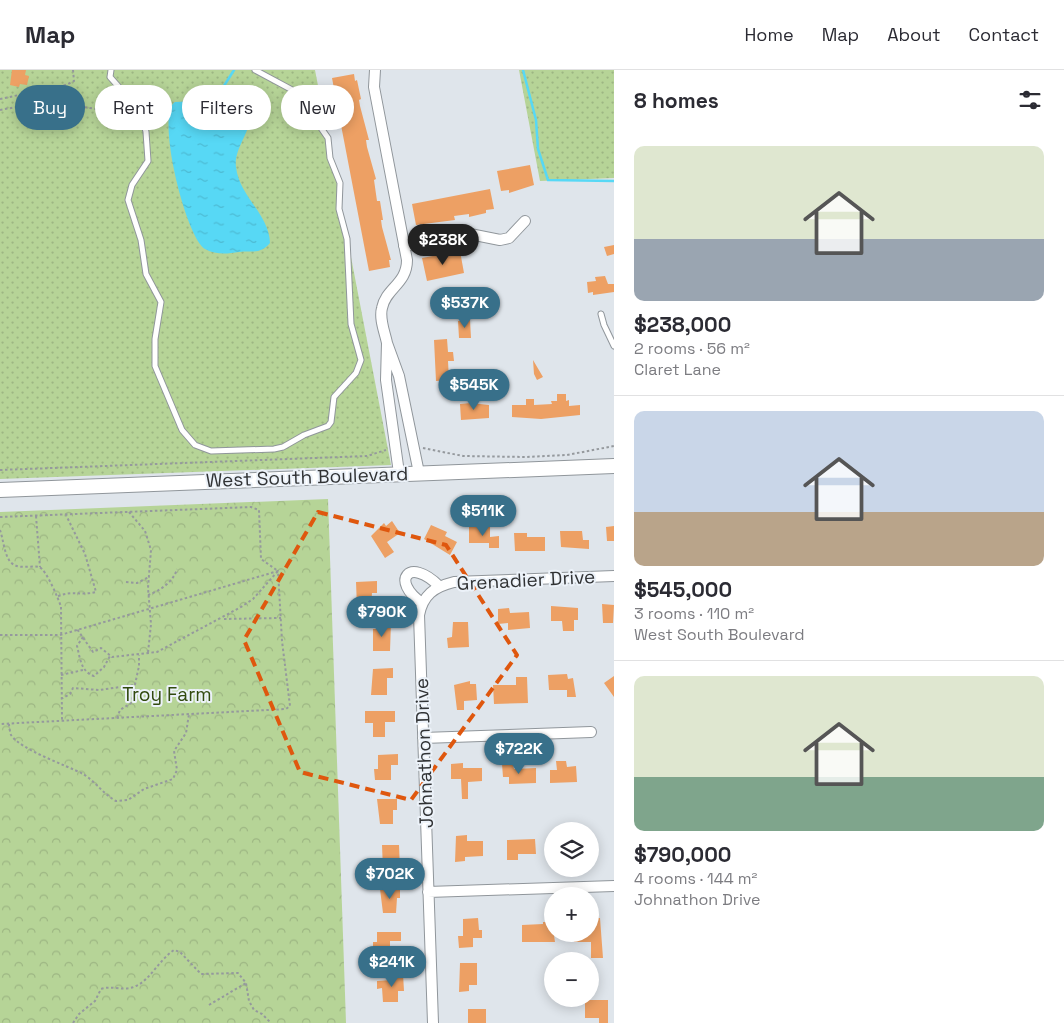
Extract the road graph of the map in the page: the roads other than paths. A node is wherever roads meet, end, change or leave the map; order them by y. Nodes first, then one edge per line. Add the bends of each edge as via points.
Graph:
1 (111, 70) edge
2 (255, 70) edge
3 (375, 70) edge
4 (525, 221) dead end
5 (404, 246) junction
6 (601, 314) dead end
7 (387, 343) junction
8 (614, 346) edge
9 (405, 409) junction
10 (392, 413) junction
11 (614, 466) edge
12 (399, 473) junction
13 (419, 473) junction
14 (0, 490) edge
15 (614, 576) edge
16 (439, 586) junction
17 (428, 594) joint
18 (422, 603) junction
19 (591, 732) dead end
20 (423, 738) junction
21 (614, 886) edge
22 (428, 892) junction
23 (433, 1023) edge

1 - 2 lane via 110,77 134,104 146,132 148,161 132,185 128,200 141,240 146,274 161,302 155,338 155,366 182,430 195,445 211,451 283,447 304,434 328,426 334,397 356,373 361,360 351,324 347,238 339,209 340,183 330,158 328,138 296,92
3 - 5 street via 374,87
4 - 5 street via 509,238 500,240 470,234
5 - 7 street via 407,260 405,275 384,301 381,311
6 - 8 lane
7 - 9 street via 399,376
7 - 10 street via 386,380
9 - 10 lane
9 - 13 street
10 - 12 street
11 - 13 main road, West South Boulevard
12 - 13 main road, West South Boulevard
12 - 14 main road, West South Boulevard
15 - 16 street, Grenadier Drive via 454,582
16 - 17 street, Grenadier Drive
16 - 18 street, Grenadier Drive via 421,571 408,575 406,589
17 - 18 street, Johnathon Drive
18 - 20 street, Johnathon Drive via 419,615
19 - 20 street
20 - 22 street, Johnathon Drive
21 - 22 street
22 - 23 street, Johnathon Drive

